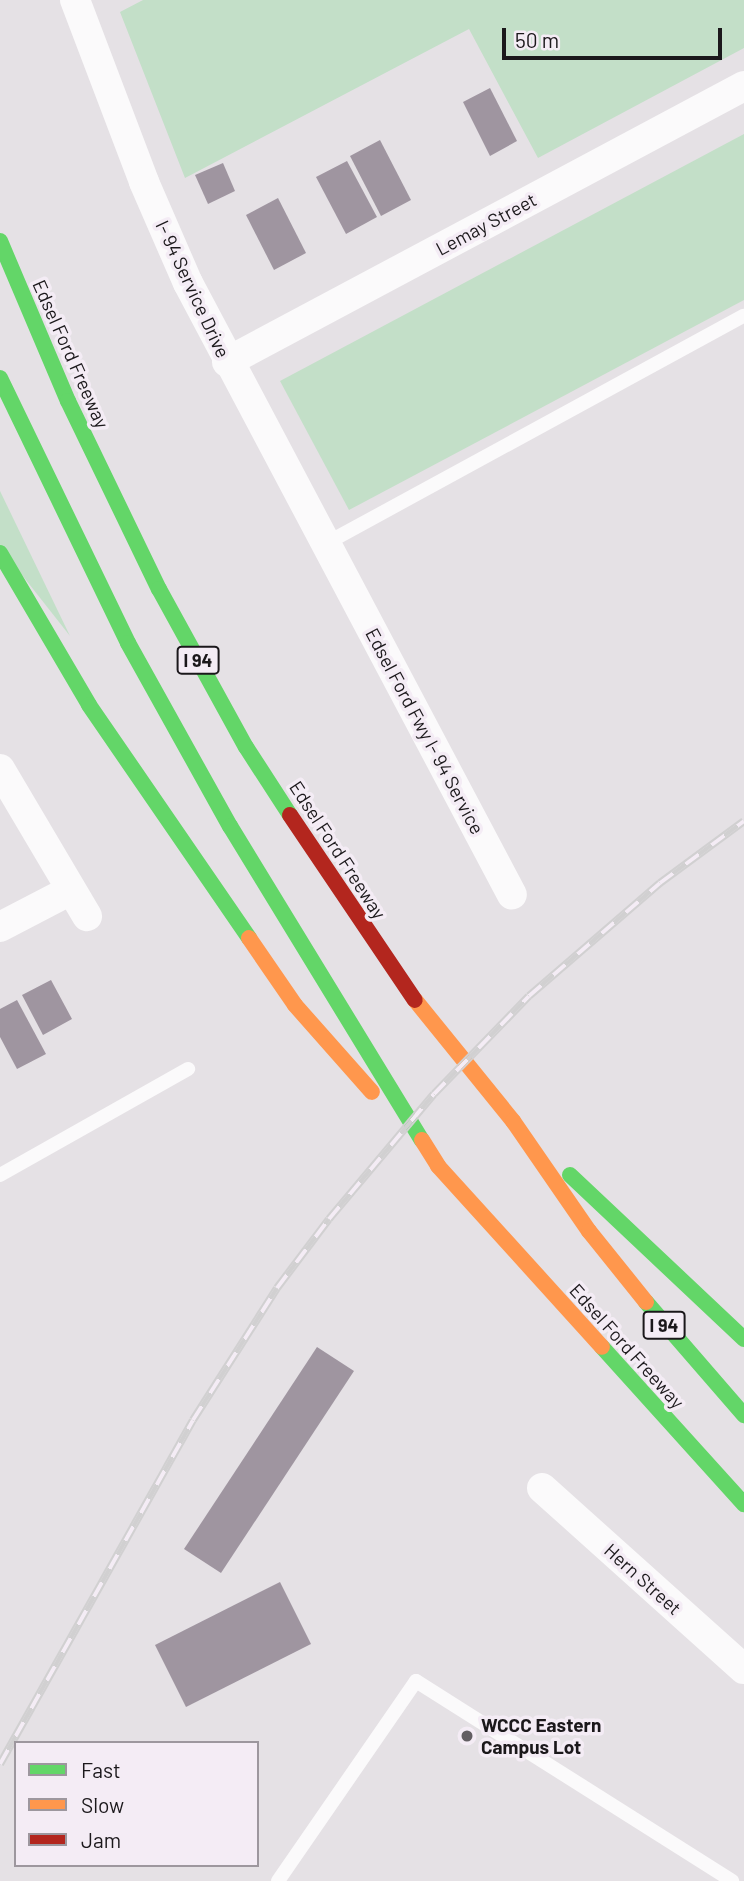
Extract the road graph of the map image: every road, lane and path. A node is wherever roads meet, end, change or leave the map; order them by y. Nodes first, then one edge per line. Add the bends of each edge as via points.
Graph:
1 (75, 0) edge
2 (744, 86) edge
3 (0, 242) edge
4 (744, 316) edge
5 (227, 362) junction
6 (0, 378) edge
7 (0, 553) edge
8 (331, 555) junction
9 (0, 769) edge
10 (71, 890) junction
11 (512, 895) dead end
12 (87, 916) dead end
13 (0, 927) edge
14 (187, 1069) dead end
15 (513, 1121) junction
16 (438, 1166) junction
17 (0, 1175) edge
18 (744, 1339) edge
19 (744, 1415) edge
20 (542, 1488) dead end
21 (744, 1504) edge
22 (744, 1669) edge
23 (278, 1881) edge
24 (733, 1881) edge

1 - 5 street, I- 94 Service Drive via 144,182
2 - 5 street, Lemay Street
3 - 15 highway, Edsel Ford Freeway / I 94 via 68,401 159,589 246,747 361,926 450,1049
4 - 8 lane
5 - 8 street, I- 94 Service Drive
6 - 16 highway, Edsel Ford Freeway / I 94 via 128,643 230,826
7 - 16 highway via 89,705 295,1006
8 - 11 street, Edsel Ford Fwy I- 94 Service
9 - 10 street
10 - 12 street
10 - 13 street
14 - 17 lane
15 - 18 highway
15 - 19 highway, Edsel Ford Freeway / I 94 via 589,1231 691,1358
16 - 21 highway, Edsel Ford Freeway / I 94
20 - 22 street, Hern Street
23 - 24 lane via 416,1681

